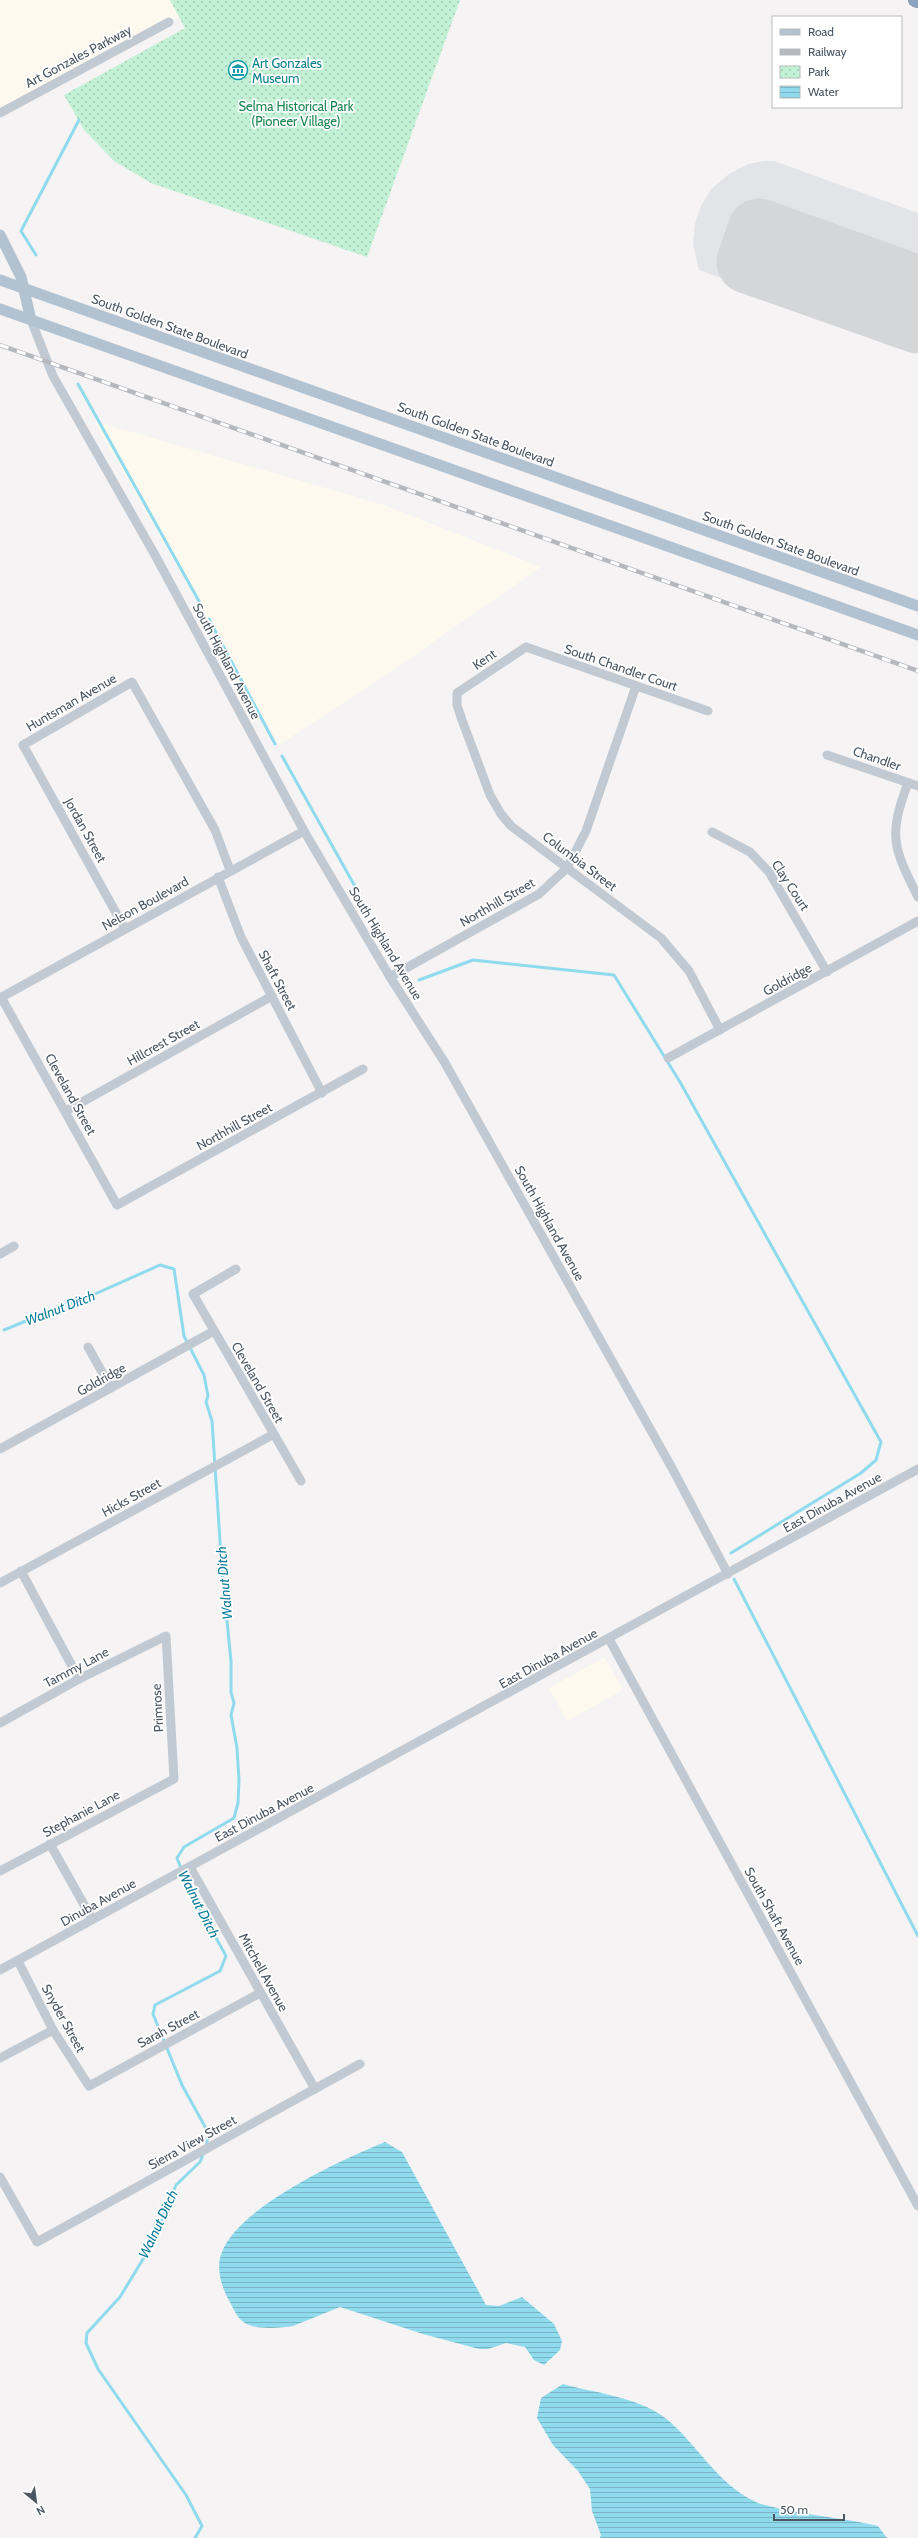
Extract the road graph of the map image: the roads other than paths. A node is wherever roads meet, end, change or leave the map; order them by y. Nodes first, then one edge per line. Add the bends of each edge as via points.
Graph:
1 (169, 22) dead end
2 (0, 113) edge
3 (0, 235) edge
4 (0, 280) edge
5 (24, 289) junction
6 (0, 309) edge
7 (31, 320) junction
8 (918, 606) edge
9 (918, 635) edge
10 (526, 647) joint
11 (636, 686) junction
12 (457, 693) joint
13 (708, 711) dead end
14 (22, 745) joint
15 (827, 755) dead end
16 (908, 783) junction
17 (918, 786) edge
18 (304, 831) junction
19 (712, 832) dead end
20 (567, 868) junction
21 (230, 870) junction
22 (218, 877) junction
23 (918, 897) edge
24 (918, 921) edge
25 (125, 929) junction
26 (827, 972) junction
27 (390, 977) junction
28 (272, 996) junction
29 (1, 998) edge
30 (720, 1030) junction
31 (668, 1058) dead end
32 (363, 1069) dead end
33 (322, 1093) junction
34 (66, 1111) junction
35 (117, 1205) joint
36 (14, 1246) dead end
37 (0, 1254) edge
38 (236, 1269) dead end
39 (214, 1331) junction
40 (88, 1347) dead end
41 (111, 1388) junction
42 (274, 1434) junction
43 (1, 1447) edge
44 (918, 1469) edge
45 (301, 1481) dead end
46 (21, 1572) junction
47 (728, 1574) junction
48 (0, 1583) edge
49 (166, 1636) joint
50 (609, 1639) junction
51 (79, 1679) junction
52 (0, 1723) edge
53 (174, 1779) joint
54 (50, 1844) junction
55 (190, 1867) junction
56 (0, 1871) edge
57 (92, 1920) junction
58 (18, 1961) junction
59 (0, 1970) edge
60 (260, 1993) junction
61 (53, 2030) junction
62 (0, 2058) edge
63 (360, 2064) dead end
64 (89, 2086) joint
65 (315, 2089) junction
66 (0, 2177) edge
67 (918, 2206) edge

1 - 2 street, Art Gonzales Parkway
3 - 5 main road via 21,277
4 - 5 main road, South Golden State Boulevard
5 - 7 main road
5 - 8 main road, South Golden State Boulevard
6 - 7 main road
7 - 9 main road
7 - 18 street, South Highland Avenue via 54,376 159,562
10 - 11 street, South Chandler Court
10 - 12 street, Kent
11 - 13 street, South Chandler Court
11 - 20 street, Northhill Street via 586,831
12 - 20 street, Columbia Street via 457,705 462,720 490,795 501,814 511,826
14 - 21 street, Huntsman Avenue via 132,682 215,830
14 - 25 street, Jordan Street
15 - 16 street, Chandler
16 - 17 street, Chandler
16 - 23 street via 896,814 896,841 902,864
18 - 21 street, Nelson Boulevard
18 - 27 street, South Highland Avenue
19 - 26 street, Clay Court via 750,852 769,872
20 - 27 street, Northhill Street via 539,894
20 - 30 street, Columbia Street via 662,938 689,971
21 - 22 street, Nelson Boulevard
22 - 25 street, Nelson Boulevard
22 - 28 street, Shaft Street via 241,937
24 - 26 street, Goldridge
25 - 29 street, Nelson Boulevard
26 - 30 street, Goldridge
27 - 47 street, South Highland Avenue via 452,1076 672,1468
28 - 33 street, Shaft Street
28 - 34 street, Hillcrest Street
29 - 34 street, Cleveland Street
30 - 31 street, Goldridge
32 - 33 street, Northhill Street
33 - 35 street, Northhill Street
34 - 35 street, Cleveland Street
36 - 37 street
38 - 39 street, Cleveland Street via 193,1294
39 - 41 street, Goldridge
39 - 42 street, Cleveland Street
40 - 41 street
41 - 43 street, Goldridge
42 - 45 street, Cleveland Street
42 - 46 street, Hicks Street
44 - 47 street, East Dinuba Avenue
46 - 48 street, Hicks Street
46 - 51 street
47 - 50 street, East Dinuba Avenue
49 - 51 street, Tammy Lane
49 - 53 street, Primrose
50 - 55 street, East Dinuba Avenue
50 - 67 street, South Shaft Avenue
51 - 52 street, Tammy Lane
53 - 54 street, Stephanie Lane
54 - 56 street, Stephanie Lane
54 - 57 street
55 - 57 street, Dinuba Avenue
55 - 60 street, Mitchell Avenue
57 - 58 street, Dinuba Avenue
58 - 59 street
58 - 61 street, Snyder Street
60 - 64 street, Sarah Street
60 - 65 street, Mitchell Avenue
61 - 62 street
61 - 64 street, Snyder Street
63 - 65 street, Sierra View Street
65 - 66 street, Sierra View Street via 37,2242

